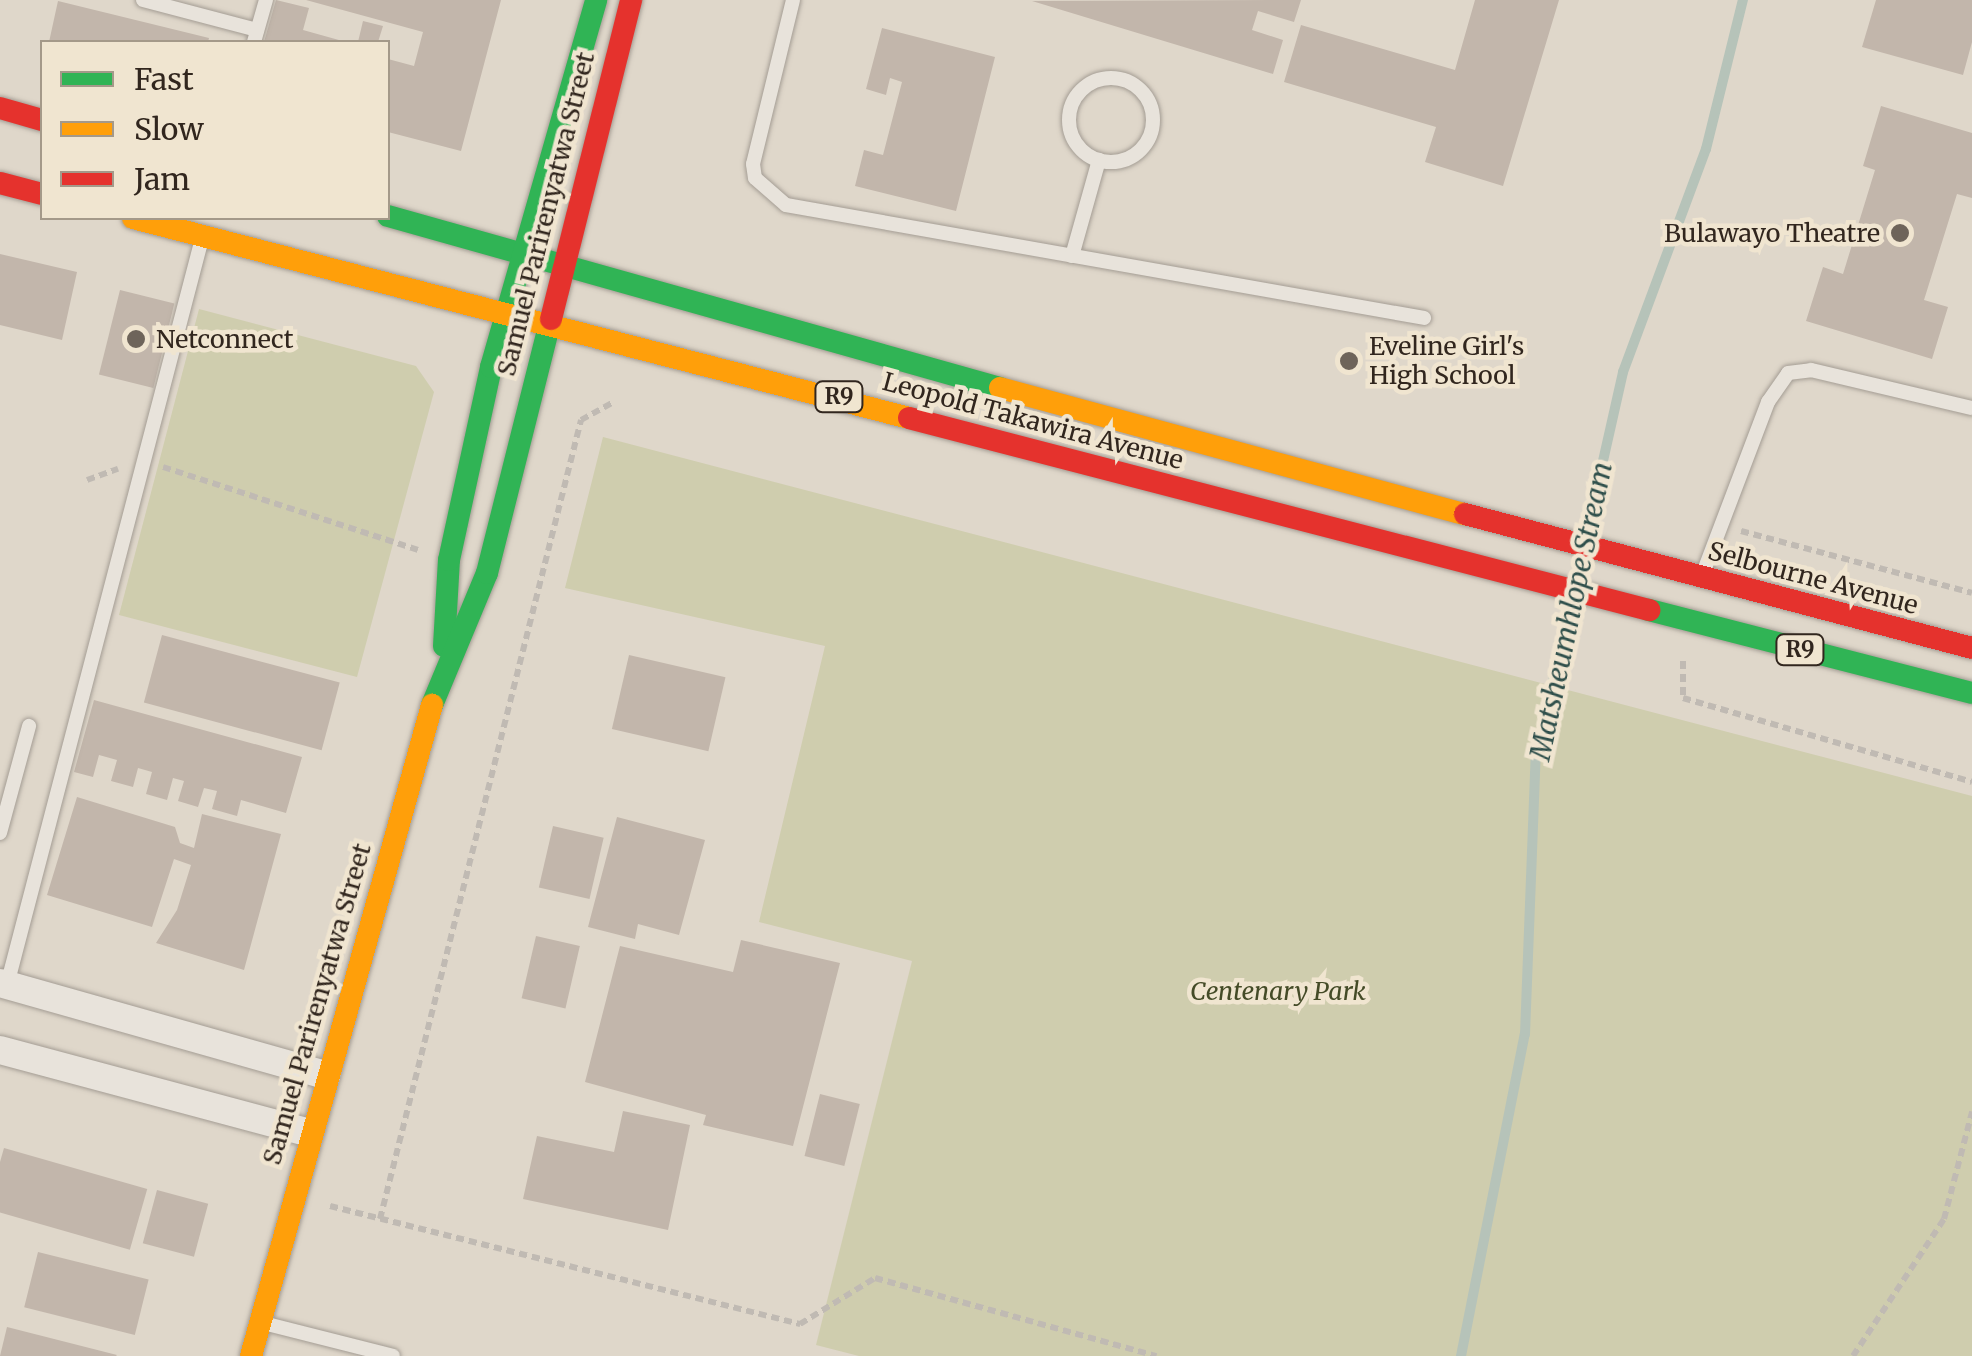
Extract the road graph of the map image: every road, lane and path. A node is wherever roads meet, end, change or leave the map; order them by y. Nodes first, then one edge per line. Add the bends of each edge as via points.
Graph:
1 (143, 0) edge
2 (266, 0) edge
3 (596, 0) edge
4 (631, 0) edge
5 (793, 0) edge
6 (256, 36) edge
7 (0, 108) edge
8 (40, 119) edge
9 (1099, 160) junction
10 (0, 183) edge
11 (40, 193) edge
12 (390, 217) edge
13 (142, 220) edge
14 (203, 236) junction
15 (521, 254) junction
16 (1072, 256) junction
17 (560, 266) junction
18 (506, 312) junction
19 (1424, 318) dead end
20 (546, 323) junction
21 (612, 403) dead end
22 (1972, 408) edge
23 (142, 460) junction
24 (87, 480) dead end
25 (1721, 526) junction
26 (449, 560) junction
27 (1640, 562) joint
28 (1701, 578) junction
29 (1972, 593) edge
30 (1683, 620) junction
31 (1972, 648) edge
32 (442, 670) junction
33 (1972, 694) edge
34 (29, 726) dead end
35 (1972, 782) edge
36 (0, 833) edge
37 (4, 984) edge
38 (1, 1054) edge
39 (326, 1075) junction
40 (1972, 1112) edge
41 (309, 1134) junction
42 (290, 1196) junction
43 (380, 1219) junction
44 (259, 1322) junction
45 (250, 1356) edge
46 (394, 1356) edge
47 (1156, 1356) edge
48 (1853, 1356) edge

1 - 6 lane
2 - 6 lane
3 - 15 main road, Samuel Parirenyatwa Street
4 - 17 main road, Samuel Parirenyatwa Street
5 - 16 lane via 753,164 768,192 786,205
7 - 8 main road
9 - 9 lane via 1077,144 1072,106 1088,85 1127,81 1148,99 1148,140 1127,158
9 - 16 lane
10 - 11 main road
12 - 15 main road, Leopold Takawira Avenue / R9
13 - 14 main road, Leopold Takawira Avenue / R9
14 - 18 main road, Leopold Takawira Avenue / R9
14 - 23 lane
15 - 17 main road, Leopold Takawira Avenue / R9
15 - 18 main road, Samuel Parirenyatwa Street
16 - 19 lane
17 - 20 main road, Samuel Parirenyatwa Street
17 - 27 main road, Leopold Takawira Avenue / R9
18 - 20 main road, Leopold Takawira Avenue / R9
18 - 26 main road, Samuel Parirenyatwa Street
20 - 30 main road, Leopold Takawira Avenue / R9
20 - 32 main road, Samuel Parirenyatwa Street via 488,573
21 - 43 path via 581,420
22 - 25 lane via 1811,370 1788,372 1768,402
23 - 24 path
23 - 26 path
23 - 37 lane
25 - 28 lane
25 - 29 path
26 - 32 main road, Samuel Parirenyatwa Street
27 - 28 main road, Selbourne Avenue / R9
28 - 31 main road, Selbourne Avenue / R9
30 - 33 main road, R9
30 - 35 path via 1683,698
32 - 39 main road, Samuel Parirenyatwa Street
34 - 36 lane
37 - 39 street
38 - 41 street
39 - 41 main road, Samuel Parirenyatwa Street
40 - 48 path via 1944,1219
41 - 42 main road, Samuel Parirenyatwa Street
42 - 43 path
42 - 44 main road, Samuel Parirenyatwa Street
43 - 47 path via 800,1324 874,1278
44 - 45 main road, Samuel Parirenyatwa Street
44 - 46 lane

